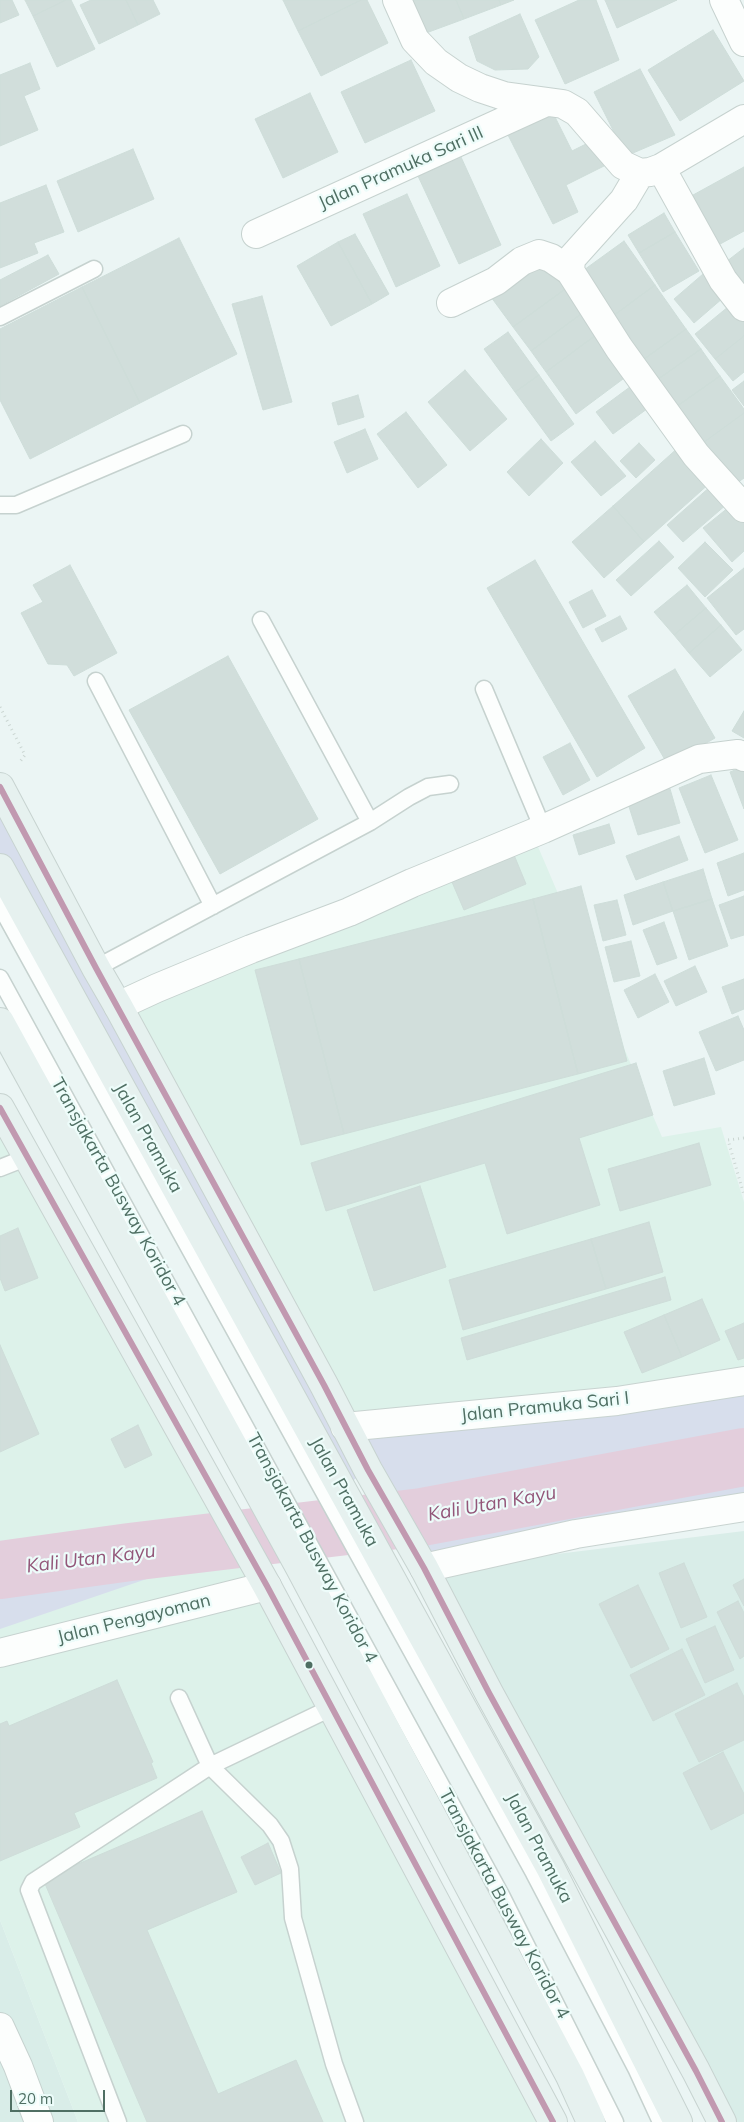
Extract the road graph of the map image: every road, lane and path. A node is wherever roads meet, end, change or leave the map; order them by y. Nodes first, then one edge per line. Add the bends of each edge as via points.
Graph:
1 (396, 0) edge
2 (724, 0) edge
3 (744, 42) edge
4 (546, 102) junction
5 (744, 119) edge
6 (651, 171) junction
7 (256, 234) dead end
8 (94, 269) dead end
9 (570, 271) junction
10 (451, 303) dead end
11 (744, 307) edge
12 (0, 317) edge
13 (183, 434) dead end
14 (0, 505) edge
15 (744, 508) edge
16 (261, 620) dead end
17 (96, 681) dead end
18 (484, 689) dead end
19 (0, 707) edge
20 (25, 755) dead end
21 (744, 757) edge
22 (450, 784) dead end
23 (0, 786) edge
24 (370, 822) junction
25 (542, 830) junction
26 (0, 868) edge
27 (0, 905) edge
28 (213, 906) junction
29 (96, 968) junction
30 (0, 978) edge
31 (118, 1006) junction
32 (0, 1022) edge
33 (0, 1108) edge
34 (7, 1135) edge
35 (744, 1138) edge
36 (28, 1157) junction
37 (0, 1168) edge
38 (744, 1195) edge
39 (248, 1319) junction
40 (296, 1333) junction
41 (744, 1381) edge
42 (345, 1427) junction
43 (744, 1507) edge
44 (343, 1510) junction
45 (420, 1561) junction
46 (376, 1571) junction
47 (262, 1576) junction
48 (0, 1652) edge
49 (179, 1698) dead end
50 (333, 1707) junction
51 (210, 1766) junction
52 (0, 2027) edge
53 (39, 2122) edge
54 (118, 2122) edge
55 (355, 2122) edge
56 (553, 2122) edge
57 (592, 2122) edge
58 (615, 2122) edge
59 (661, 2122) edge
60 (678, 2122) edge
61 (722, 2122) edge

1 - 4 street via 415,40 436,62 480,88 504,96
2 - 3 street
4 - 6 street via 563,104 577,112 623,164
4 - 7 street, Jalan Pramuka Sari III
5 - 6 street
6 - 9 street via 571,259
6 - 11 street
8 - 12 lane
9 - 10 street via 539,254 522,261 496,281
9 - 15 street via 619,348 696,455
13 - 14 lane via 16,505
16 - 24 lane
17 - 28 lane
18 - 25 lane
19 - 20 path
21 - 25 street via 738,754 699,759
22 - 24 lane via 428,787
23 - 29 main road, Jalan Pramuka
24 - 28 lane
25 - 31 street
26 - 39 main road, Jalan Pramuka
27 - 44 lane, Transjakarta Busway Koridor 4
28 - 29 lane
29 - 31 main road, Jalan Pramuka
30 - 58 lane, Transjakarta Busway Koridor 4 via 506,1903
31 - 40 main road, Jalan Pramuka
32 - 57 main road via 299,1566
33 - 34 main road
34 - 36 main road
35 - 38 path via 728,1140
36 - 37 lane
36 - 47 main road
39 - 40 main road
39 - 44 main road, Jalan Pramuka
40 - 42 main road, Jalan Pramuka
41 - 42 street, Jalan Pramuka Sari I via 617,1401
42 - 45 main road, Jalan Pramuka
43 - 45 street
44 - 46 main road, Jalan Pramuka
45 - 61 main road, Jalan Pramuka
46 - 59 lane, Transjakarta Busway Koridor 4 via 636,2068
46 - 60 main road, Jalan Pramuka via 425,1638 551,1869
47 - 48 street, Jalan Pengayoman
47 - 50 main road
49 - 51 lane
50 - 51 lane
50 - 56 main road
51 - 54 lane via 31,1885 29,1890
51 - 55 lane via 270,1825 281,1841 290,1869 293,1918 334,2064
52 - 53 street

